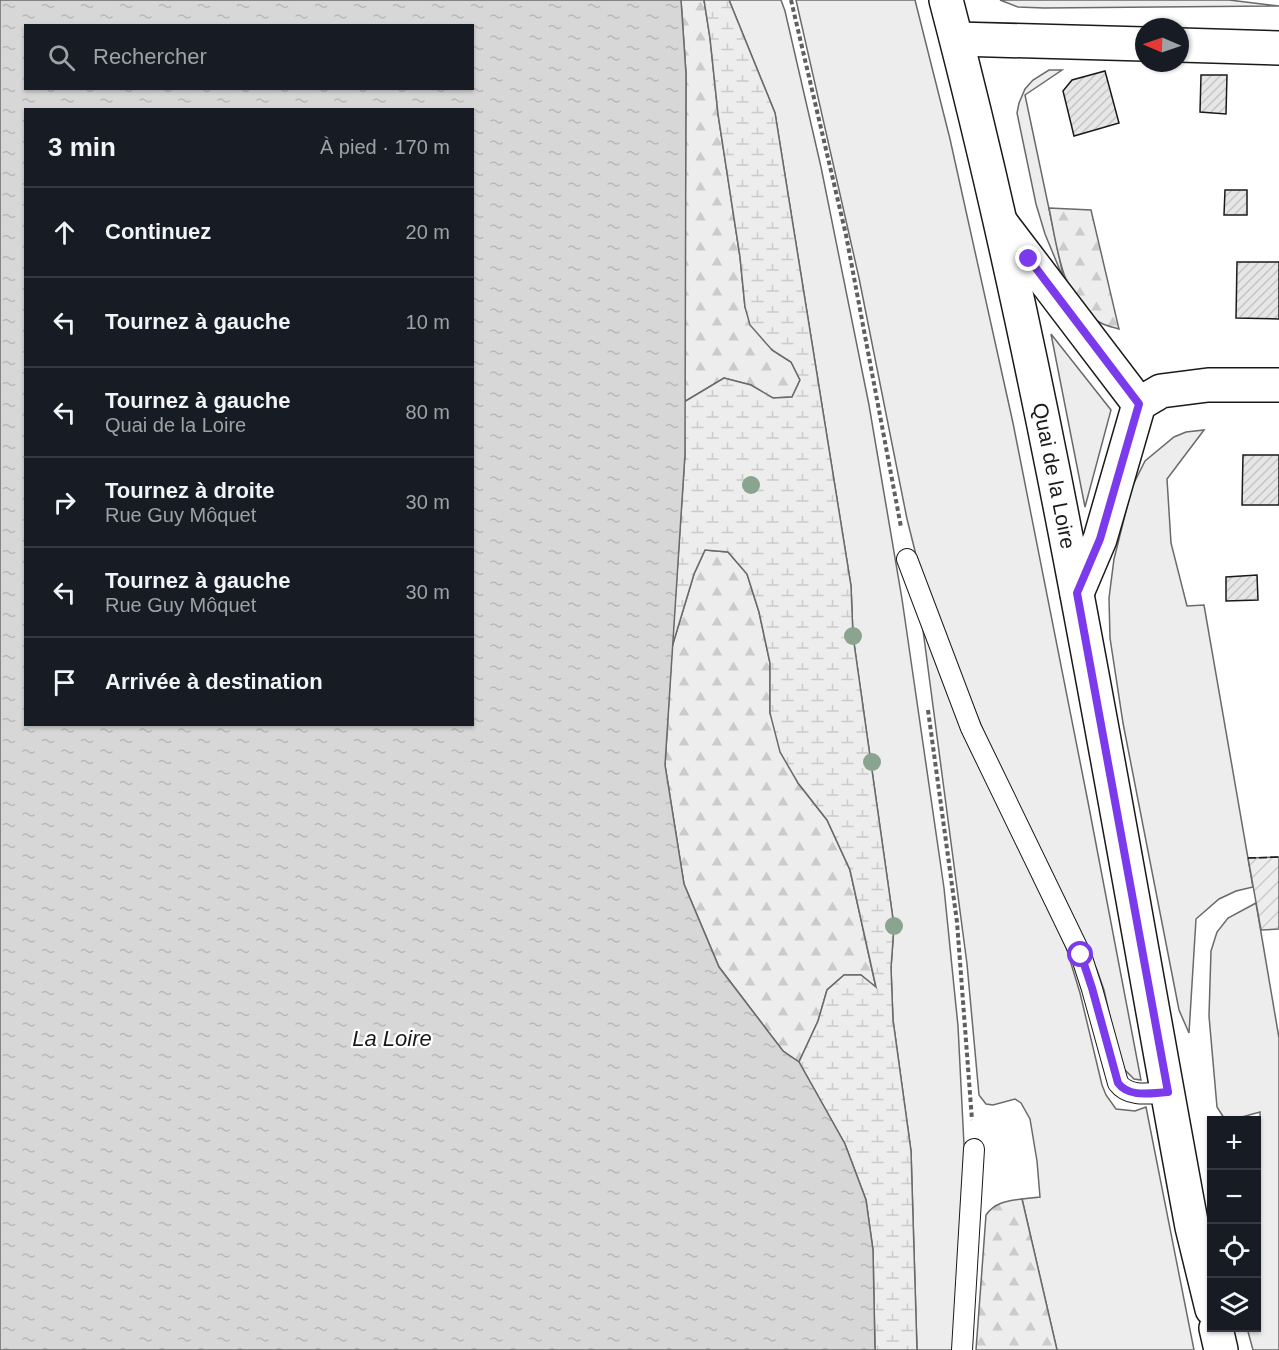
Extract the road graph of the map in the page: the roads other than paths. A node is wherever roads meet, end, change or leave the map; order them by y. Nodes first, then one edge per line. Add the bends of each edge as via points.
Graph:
1 (946, 0) edge
2 (957, 39) junction
3 (1135, 44) edge
4 (1189, 45) edge
5 (1279, 48) edge
6 (1002, 224) junction
7 (1279, 385) edge
8 (1139, 404) junction
9 (907, 559) dead end
10 (1077, 593) junction
11 (1168, 1092) junction
12 (974, 1149) dead end
13 (1207, 1288) edge
14 (1217, 1332) edge
15 (962, 1350) edge
16 (1221, 1350) edge

1 - 2 main road, Quai de la Loire
2 - 3 main road
2 - 6 main road, Quai de la Loire
4 - 5 main road
6 - 8 main road
6 - 10 main road, Quai de la Loire
7 - 8 main road via 1208,385 1161,391
8 - 10 main road via 1100,539
9 - 11 lane via 971,728 1081,955 1118,1083 1133,1093
10 - 11 main road, Quai de la Loire
11 - 13 main road, Quai de la Loire
12 - 15 lane
14 - 16 main road

